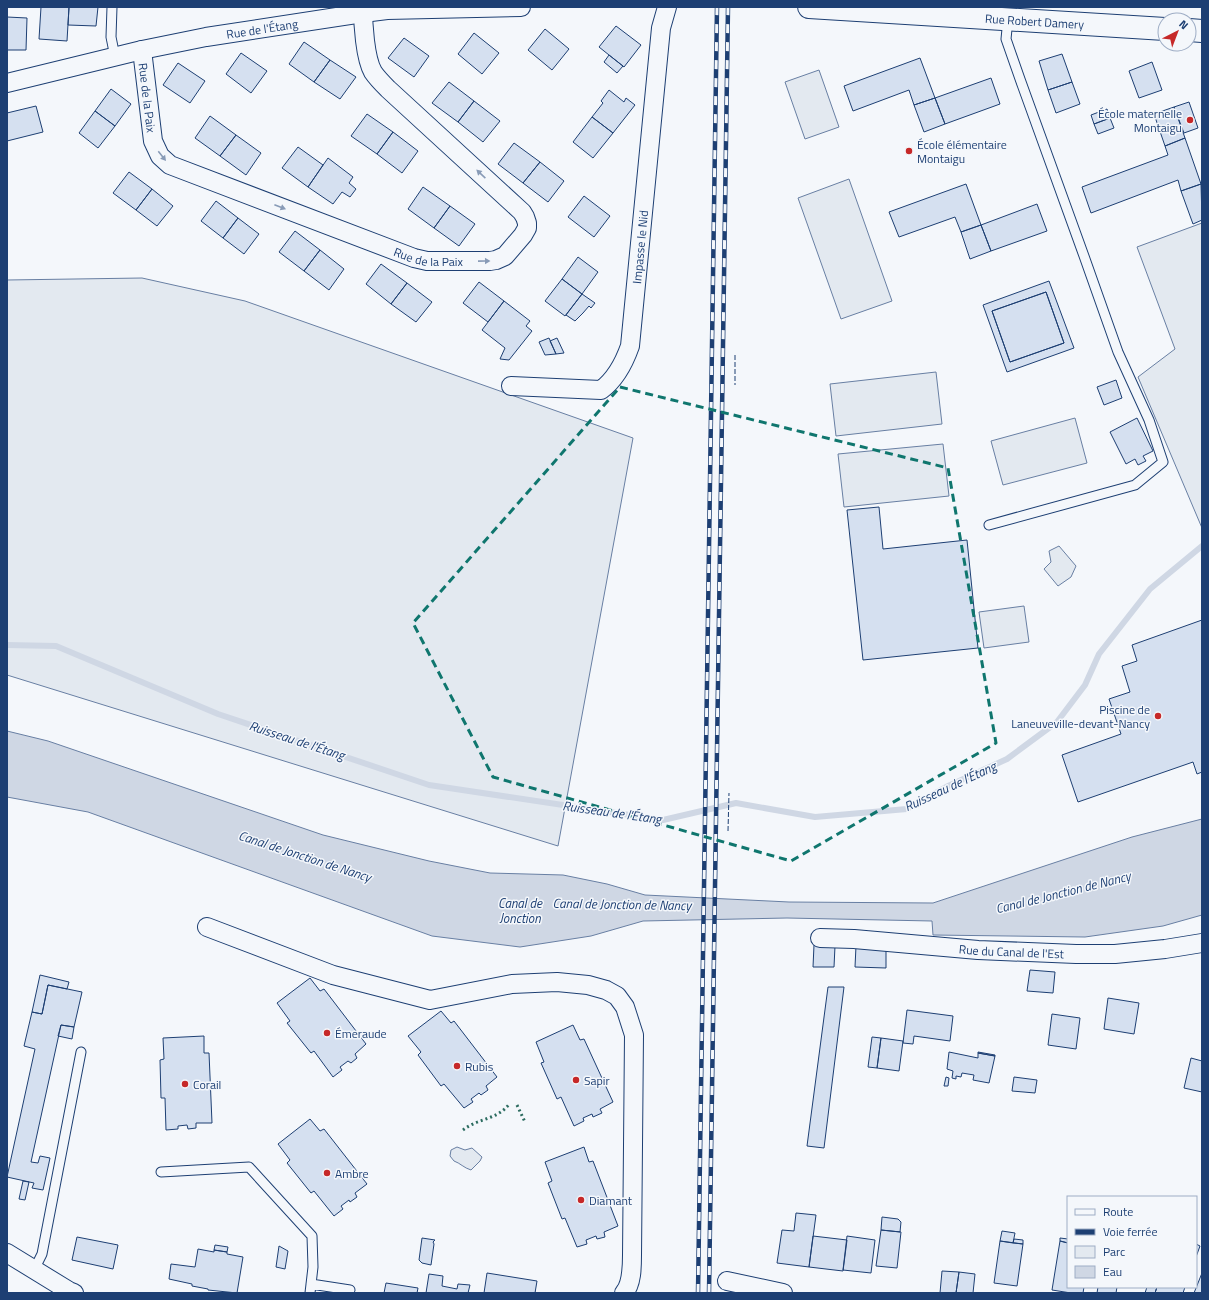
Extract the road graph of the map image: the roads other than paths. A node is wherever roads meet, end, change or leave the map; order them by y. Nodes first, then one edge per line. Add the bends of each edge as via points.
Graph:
1 (112, 7) edge
2 (521, 7) edge
3 (667, 7) edge
4 (809, 7) edge
5 (363, 10) edge
6 (948, 11) edge
7 (1008, 19) junction
8 (1157, 28) edge
9 (142, 50) junction
10 (115, 57) junction
11 (7, 83) edge
12 (512, 386) dead end
13 (989, 525) dead end
14 (207, 926) dead end
15 (820, 938) dead end
16 (1202, 943) edge
17 (81, 1052) dead end
18 (161, 1172) dead end
19 (7, 1253) edge
20 (34, 1270) junction
21 (727, 1281) dead end
22 (311, 1289) edge
23 (350, 1290) dead end
24 (74, 1293) edge
25 (624, 1293) edge
26 (783, 1293) edge

1 - 10 lane via 110,37
2 - 5 street, Rue de l'Étang
3 - 12 street, Impasse le Nid via 661,28 630,346 626,357 610,384 601,390
4 - 6 street, Rue Robert Damery
5 - 9 street, Rue de l'Étang
9 -> 5 street, Rue de la Paix via 154,142 160,156 170,165 414,258 428,261 490,261 505,256 527,228 525,217 373,73 364,31
6 - 7 street, Rue Robert Damery
7 - 8 street, Rue Robert Damery
7 - 13 lane via 1006,39 1118,352 1149,420 1162,462 1135,485
9 - 10 street, Rue de l'Étang
10 - 11 street, Rue de l'Étang
14 - 25 street via 332,975 430,1000 512,984 557,982 588,985 617,996 625,1007 634,1035 632,1271 628,1289
15 - 16 street, Rue du Canal de l'Est via 978,950 1076,954 1115,954
17 - 20 lane via 42,1254
18 - 22 lane via 249,1167 312,1236
19 - 20 street
20 - 24 street
21 - 26 street
22 - 23 lane

